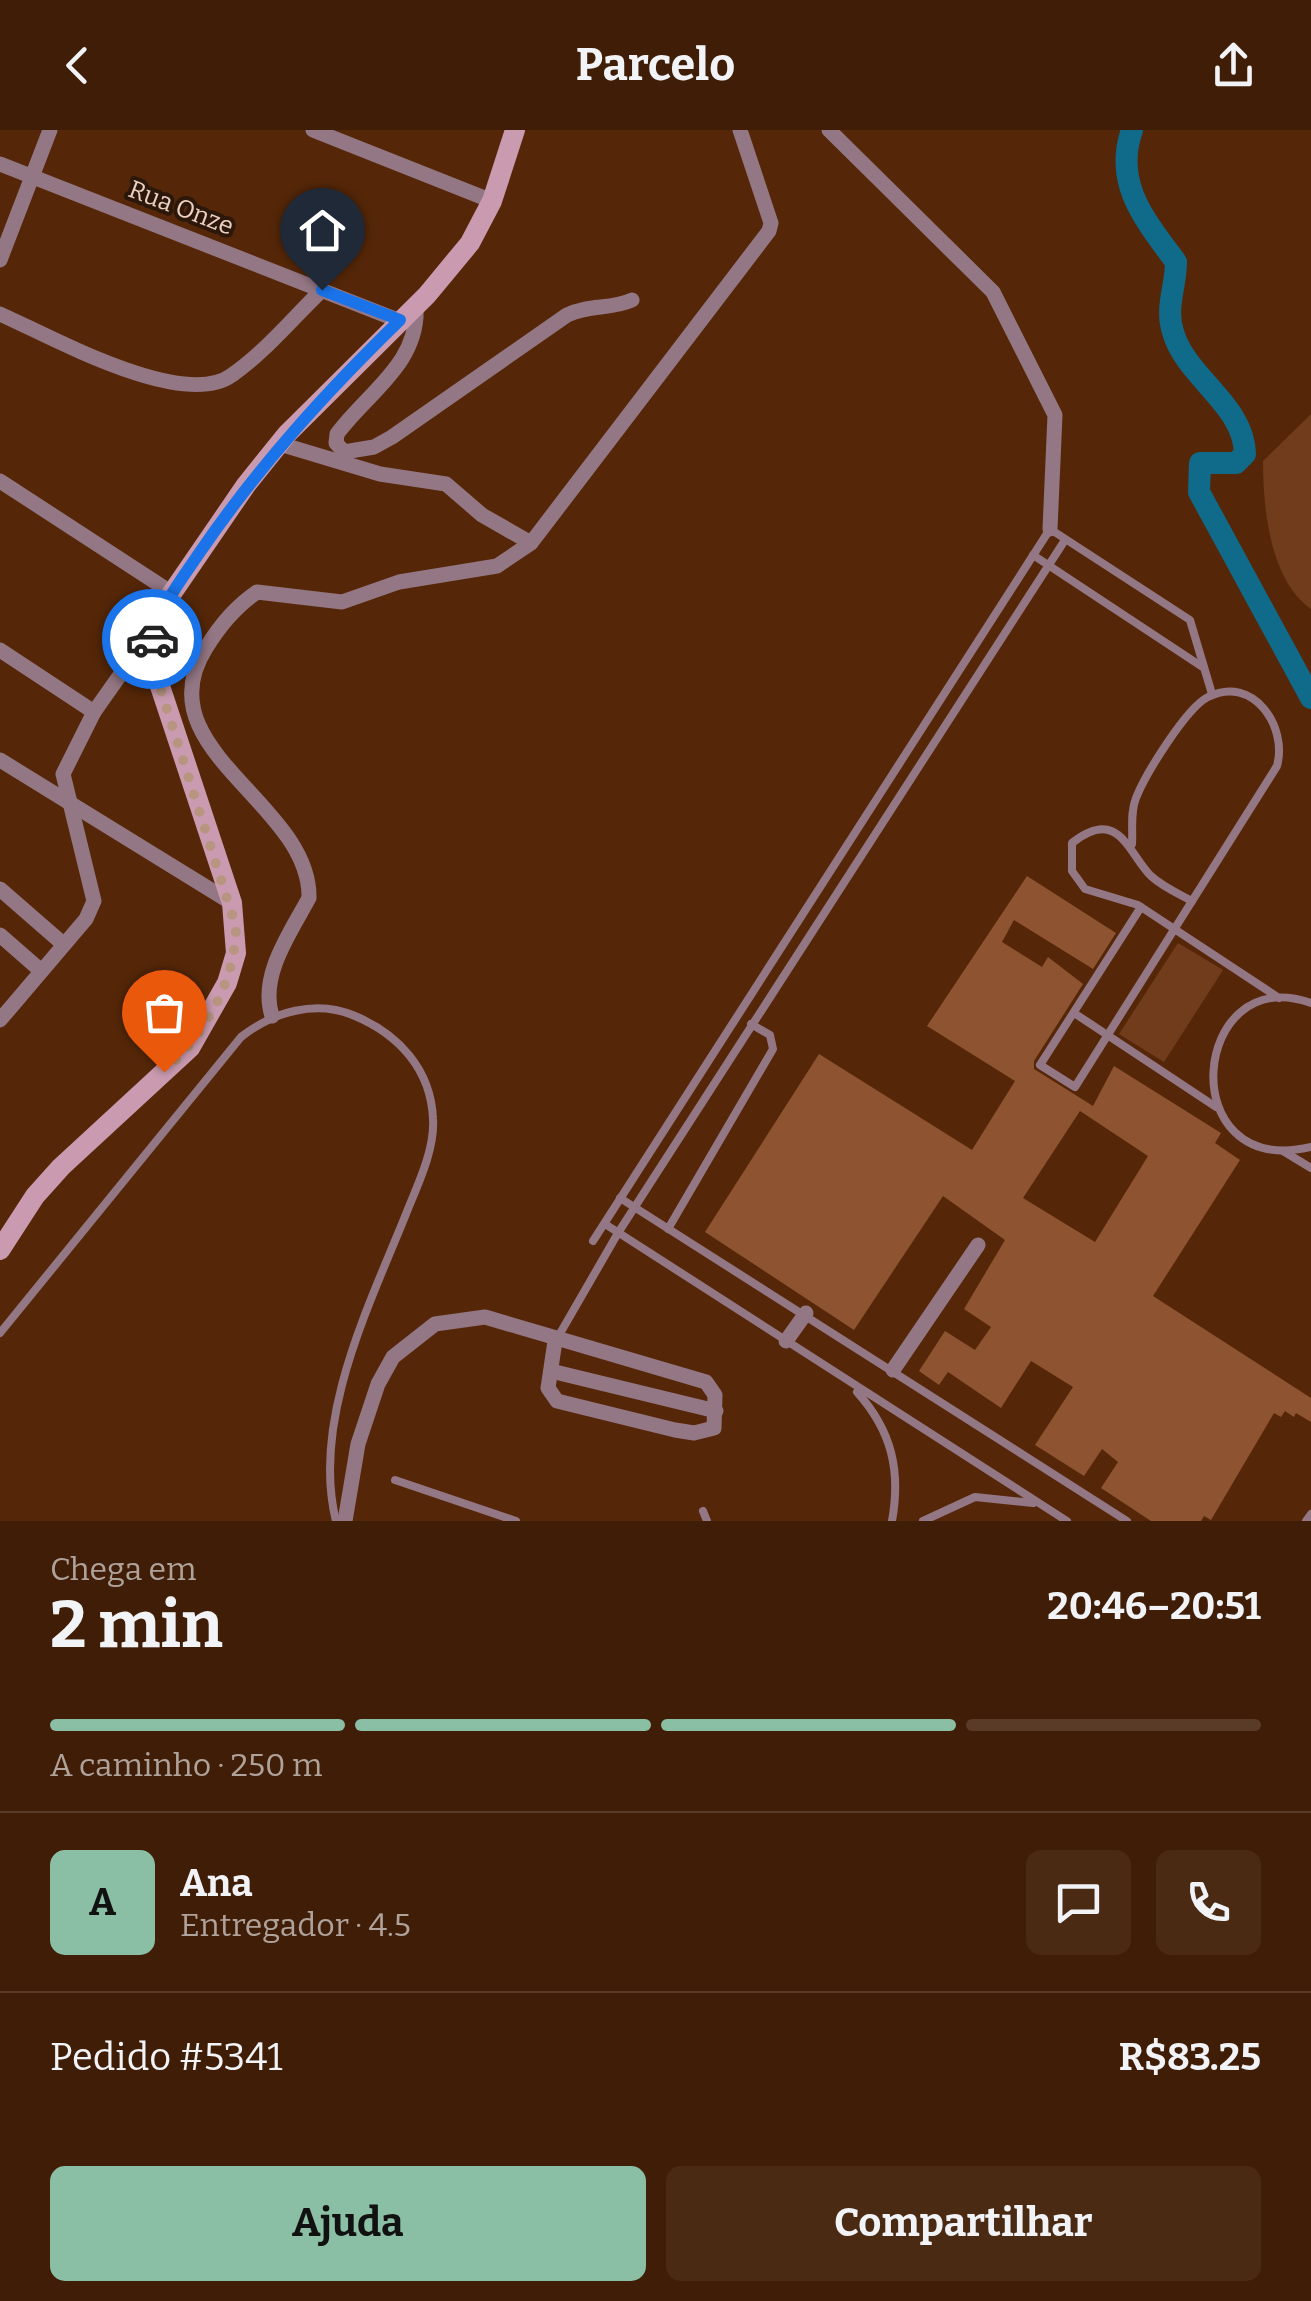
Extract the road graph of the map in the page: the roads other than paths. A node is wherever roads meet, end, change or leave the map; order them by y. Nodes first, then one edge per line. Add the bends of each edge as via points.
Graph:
1 (50, 130) edge
2 (313, 130) edge
3 (515, 130) edge
4 (740, 130) edge
5 (829, 130) edge
6 (0, 164) edge
7 (32, 177) junction
8 (492, 201) junction
9 (0, 260) edge
10 (322, 290) junction
11 (632, 300) dead end
12 (416, 305) junction
13 (0, 314) edge
14 (400, 320) junction
15 (280, 444) junction
16 (0, 481) edge
17 (1050, 529) junction
18 (1066, 540) junction
19 (531, 542) junction
20 (1033, 555) junction
21 (1048, 566) junction
22 (172, 593) junction
23 (156, 624) junction
24 (976, 645) junction
25 (0, 650) edge
26 (992, 652) junction
27 (1204, 668) junction
28 (1212, 694) junction
29 (94, 712) junction
30 (0, 760) edge
31 (69, 805) junction
32 (1132, 844) junction
33 (0, 889) edge
34 (1192, 901) junction
35 (232, 903) junction
36 (1141, 907) junction
37 (1174, 929) junction
38 (0, 935) edge
39 (62, 943) junction
40 (40, 970) junction
41 (1279, 998) junction
42 (1311, 1003) edge
43 (1074, 1013) junction
44 (272, 1016) junction
45 (738, 1017) junction
46 (0, 1020) edge
47 (752, 1024) junction
48 (1108, 1035) junction
49 (1218, 1108) junction
50 (1311, 1148) edge
51 (1284, 1152) junction
52 (1311, 1168) edge
53 (620, 1198) junction
54 (636, 1205) junction
55 (604, 1224) junction
56 (668, 1229) junction
57 (618, 1234) junction
58 (593, 1241) dead end
59 (978, 1245) dead end
60 (0, 1250) edge
61 (806, 1313) junction
62 (0, 1333) edge
63 (555, 1341) junction
64 (786, 1341) junction
65 (551, 1370) junction
66 (893, 1370) junction
67 (847, 1382) junction
68 (716, 1411) junction
69 (395, 1480) dead end
70 (1043, 1506) junction
71 (703, 1511) dead end
72 (1311, 1514) edge
73 (336, 1521) edge
74 (345, 1521) edge
75 (516, 1521) edge
76 (708, 1521) edge
77 (892, 1521) edge
78 (924, 1521) edge
79 (1067, 1521) edge
80 (1127, 1521) edge
81 (1306, 1521) edge

1 - 7 street
2 - 8 street
3 - 8 main road
4 - 19 street via 771,223 766,238
5 - 17 street via 993,292 1055,415
6 - 7 street, Rua Onze
7 - 9 street
7 - 10 street, Rua Onze
8 - 12 main road via 470,243
10 - 13 street via 232,376 198,385 136,372
10 - 14 street, Rua Onze
11 - 12 street via 568,315 392,437 344,452 337,434 406,356 418,324
12 - 14 main road
14 - 15 main road
15 - 19 street via 380,474 446,484 482,515
15 - 22 main road
16 - 22 street
17 - 18 lane
17 - 20 lane
18 - 21 lane
18 - 27 lane via 1190,620
19 - 44 street via 497,566 399,582 342,602 257,592 220,626 202,654 194,671 196,722 287,836 309,886 272,973
20 - 21 lane
20 - 24 lane
21 - 26 lane
21 - 27 lane
22 - 23 main road
23 - 29 street
23 - 35 main road via 152,662
24 - 26 lane
24 - 45 lane
25 - 29 street
26 - 47 lane
27 - 28 lane
28 - 32 lane via 1190,712 1137,795
28 - 34 lane via 1260,704 1279,731 1282,750
29 - 31 street via 64,774
30 - 31 street
31 - 35 street
31 - 39 street via 95,893 86,919
32 - 34 lane via 1150,874
32 - 36 lane via 1111,832 1084,834 1072,843 1070,857 1085,889
33 - 39 street
34 - 37 lane
35 - 60 main road via 236,953 190,1048 61,1166
36 - 37 lane
36 - 43 lane
37 - 41 lane
37 - 48 lane
38 - 40 street
39 - 40 street
40 - 46 street
41 - 42 lane
41 - 49 lane via 1245,1011 1220,1037 1211,1073
43 - 48 lane
43 - 48 lane via 1040,1065 1075,1087
44 - 62 lane via 226,1054
44 - 73 lane via 316,1008 376,1024 417,1065 434,1121 333,1414 330,1495
45 - 47 lane
45 - 53 lane
47 - 54 lane
47 - 56 lane via 770,1035 772,1050
48 - 49 lane
49 - 51 lane via 1245,1139
50 - 51 lane
51 - 52 lane
53 - 54 lane
53 - 55 lane
54 - 56 lane
54 - 57 lane
55 - 57 lane
55 - 58 lane
56 - 61 lane
57 - 63 lane
57 - 64 lane
59 - 66 street
61 - 64 street
61 - 66 lane
63 - 65 street
63 - 68 street via 706,1382
63 - 74 street via 484,1317 435,1324 415,1338 378,1384 358,1444
64 - 67 lane
65 - 68 street
65 - 68 street via 550,1394 570,1405 694,1433 714,1428
66 - 80 lane
67 - 70 lane
67 - 77 lane via 875,1414 894,1459
69 - 75 lane
70 - 78 lane via 975,1497
70 - 79 lane
71 - 76 lane
72 - 81 lane

